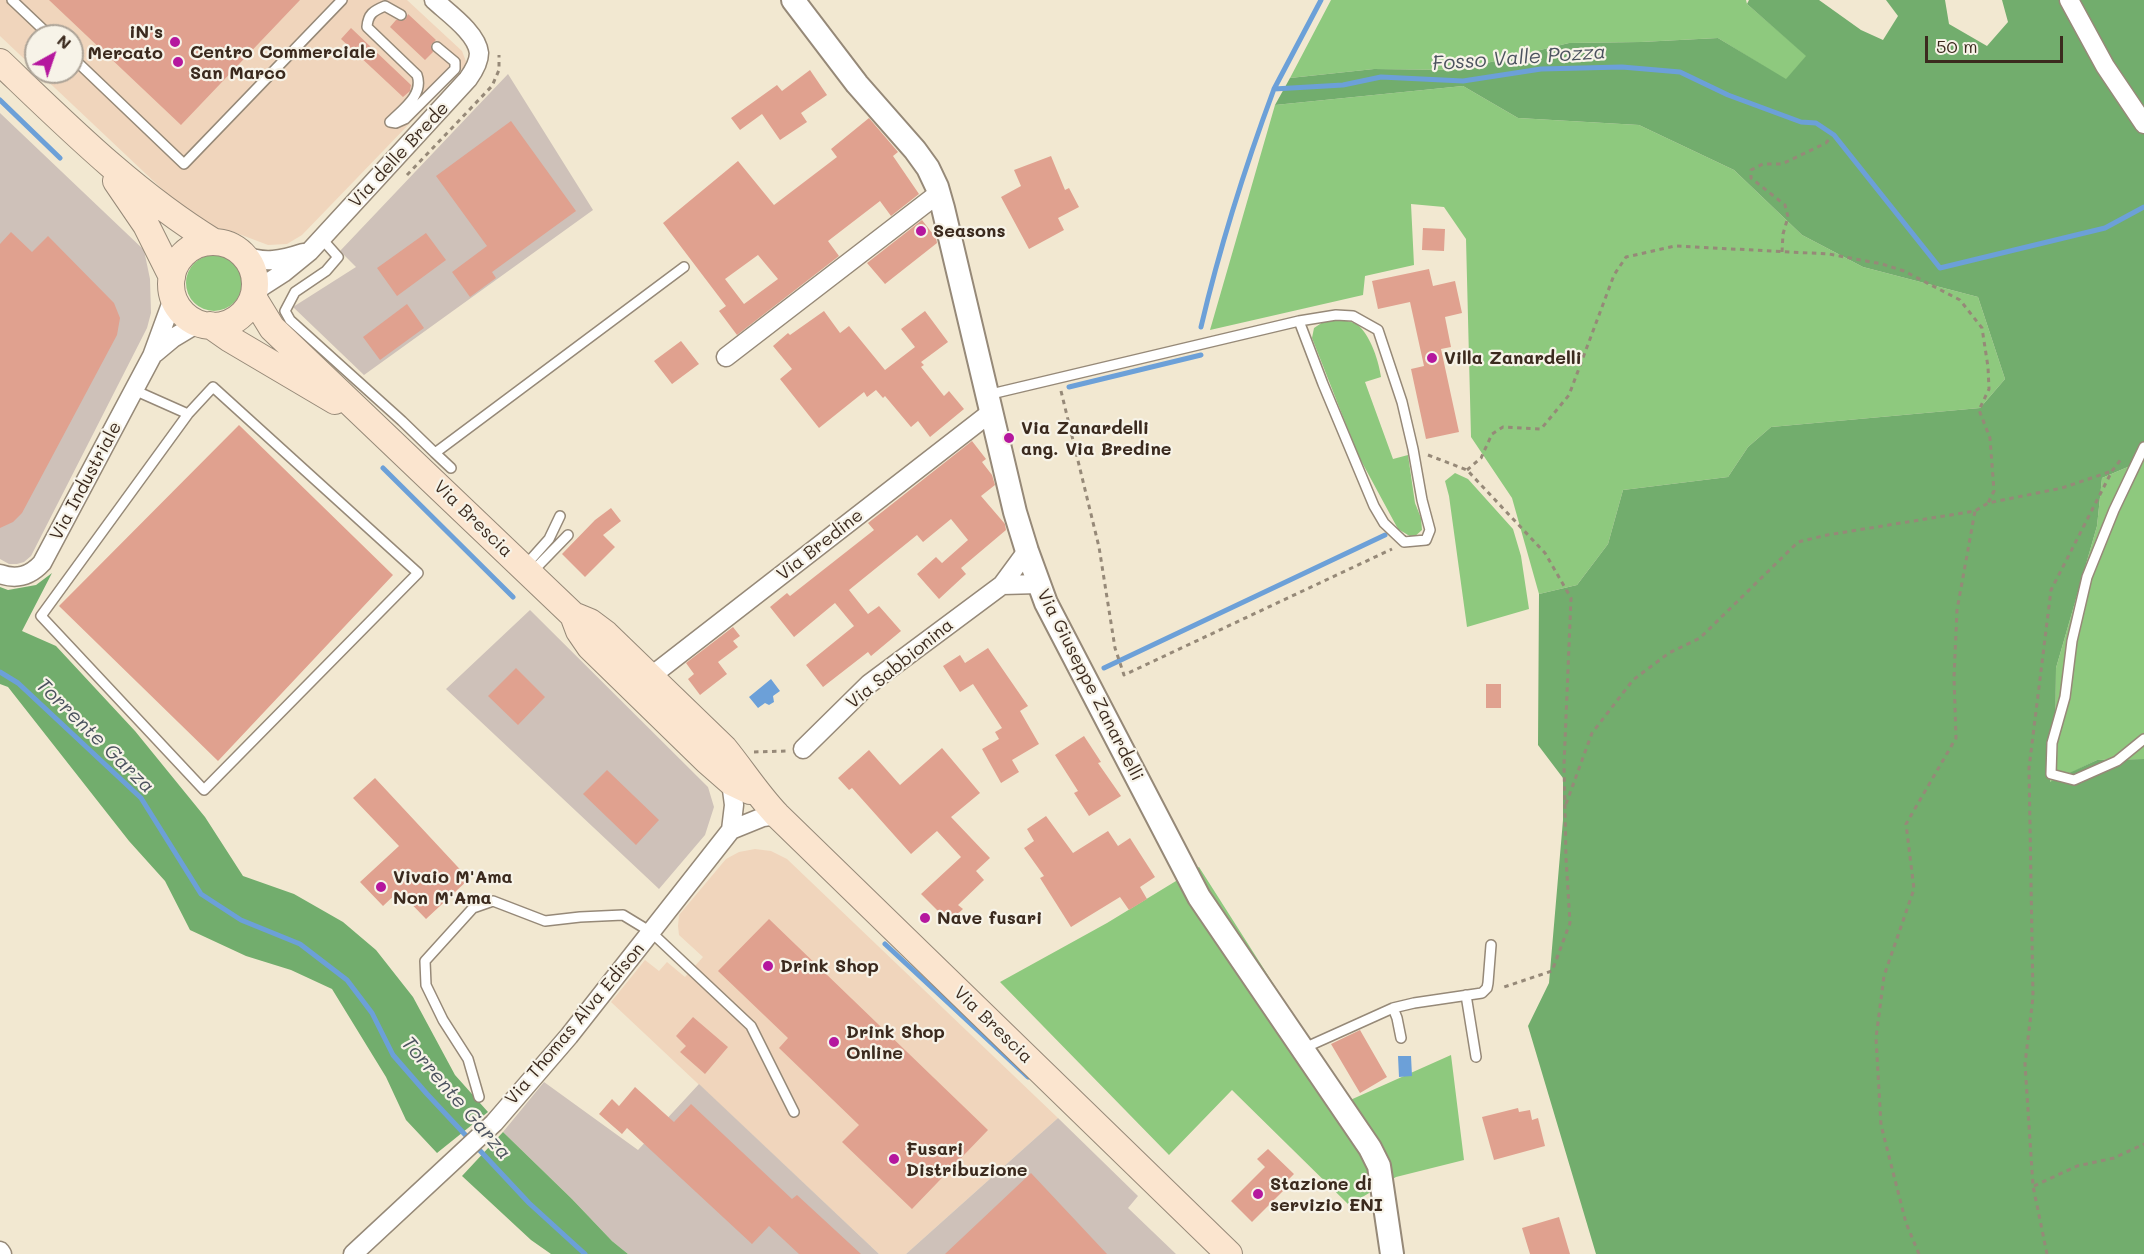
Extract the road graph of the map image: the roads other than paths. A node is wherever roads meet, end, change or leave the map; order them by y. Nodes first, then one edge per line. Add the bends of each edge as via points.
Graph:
1 (12, 0) edge
2 (342, 0) edge
3 (434, 0) edge
4 (793, 0) edge
5 (2069, 0) edge
6 (401, 15) dead end
7 (37, 24) edge
8 (437, 47) dead end
9 (0, 62) edge
10 (84, 68) edge
11 (2144, 124) edge
12 (85, 144) junction
13 (939, 193) junction
14 (214, 242) junction
15 (316, 245) junction
16 (243, 255) junction
17 (684, 267) dead end
18 (173, 287) junction
19 (254, 294) junction
20 (1299, 321) junction
21 (204, 324) junction
22 (152, 356) junction
23 (726, 357) dead end
24 (134, 390) junction
25 (988, 404) junction
26 (188, 414) junction
27 (374, 424) junction
28 (2144, 447) edge
29 (435, 453) junction
30 (451, 468) dead end
31 (560, 516) dead end
32 (568, 535) dead end
33 (1027, 551) junction
34 (527, 571) junction
35 (0, 574) edge
36 (1039, 584) junction
37 (1002, 585) junction
38 (573, 615) junction
39 (650, 677) junction
40 (2144, 739) edge
41 (803, 748) road end
42 (732, 782) junction
43 (758, 795) junction
44 (777, 815) junction
45 (731, 831) junction
46 (651, 932) junction
47 (1491, 945) dead end
48 (918, 953) junction
49 (1466, 995) junction
50 (1393, 1008) junction
51 (1401, 1038) dead end
52 (1302, 1049) junction
53 (1476, 1057) dead end
54 (479, 1097) dead end
55 (794, 1112) dead end
56 (353, 1254) edge
57 (1229, 1254) edge
58 (1392, 1254) edge

1 - 7 lane
2 - 10 lane via 184,164
3 - 15 street, Via delle Brede via 474,38 479,54 477,65
4 - 13 street, Via Giuseppe Zanardelli via 857,84 915,150
5 - 11 street via 2105,66
6 - 8 lane via 385,6 368,17 367,27 419,81 415,96 390,122 405,118 455,69 455,62
9 - 12 main road, Via Brescia
12 - 14 main road, Via Brescia via 183,223
12 - 18 main road, Via Brescia via 146,225
13 - 23 street
13 - 25 street, Via Giuseppe Zanardelli via 970,305
14 - 16 main road, Via Brescia via 225,243
14 - 18 main road via 195,246 179,259
15 - 16 street via 287,259 268,262
15 - 19 street, Via delle Brede
15 - 29 lane via 338,257 326,271 295,292 285,311 290,320
16 - 19 main road, Via Brescia via 253,271
17 - 29 lane
18 - 21 main road, Via Brescia via 179,308
18 - 22 street, Via Industriale
19 - 21 main road via 249,307 232,321
19 - 27 main road, Via Brescia via 272,328
20 - 20 lane via 1370,497 1384,522 1404,542 1426,540 1430,530 1413,449 1378,330 1353,316
20 - 25 lane via 1057,377
21 - 22 street, Via Industriale via 173,338
21 - 27 main road, Via Brescia
22 - 24 street, Via Industriale
24 - 26 lane
24 - 35 street, Via Industriale via 42,563 27,575
25 - 33 street, Via Giuseppe Zanardelli via 1013,481
25 - 39 street, Via Bredine
26 - 26 lane via 41,616 204,790 418,573 213,387
27 - 34 main road, Via Brescia
28 - 40 lane via 2087,577 2072,640 2065,697 2052,743 2051,774 2074,780 2117,761
29 - 30 lane
31 - 34 lane
32 - 34 lane
33 - 36 street, Via Giuseppe Zanardelli
33 - 37 street, Via Sabbionina
34 - 38 main road, Via Brescia
36 - 37 street
36 - 52 street, Via Giuseppe Zanardelli via 1068,648 1199,897
37 - 41 street, Via Sabbionina via 869,684
38 - 39 main road, Via Brescia via 606,634
38 - 42 main road, Via Brescia via 590,647
39 - 43 main road, Via Brescia via 724,748
42 - 43 main road, Via Brescia
42 - 45 street
43 - 44 main road, Via Brescia
44 - 45 street, Via Thomas Alva Edison
44 - 48 main road, Via Brescia
45 - 46 street, Via Thomas Alva Edison
45 - 48 street via 775,829 784,834 884,930
46 - 54 lane via 622,915 545,921 494,901 473,908 425,961 426,985 468,1059
46 - 55 lane via 751,1026
46 - 56 street, Via Thomas Alva Edison via 494,1123
47 - 49 lane via 1488,982 1482,993
48 - 57 main road, Via Brescia
49 - 50 lane
49 - 53 lane
50 - 51 lane
50 - 52 lane
52 - 58 street, Via Giuseppe Zanardelli via 1379,1166

